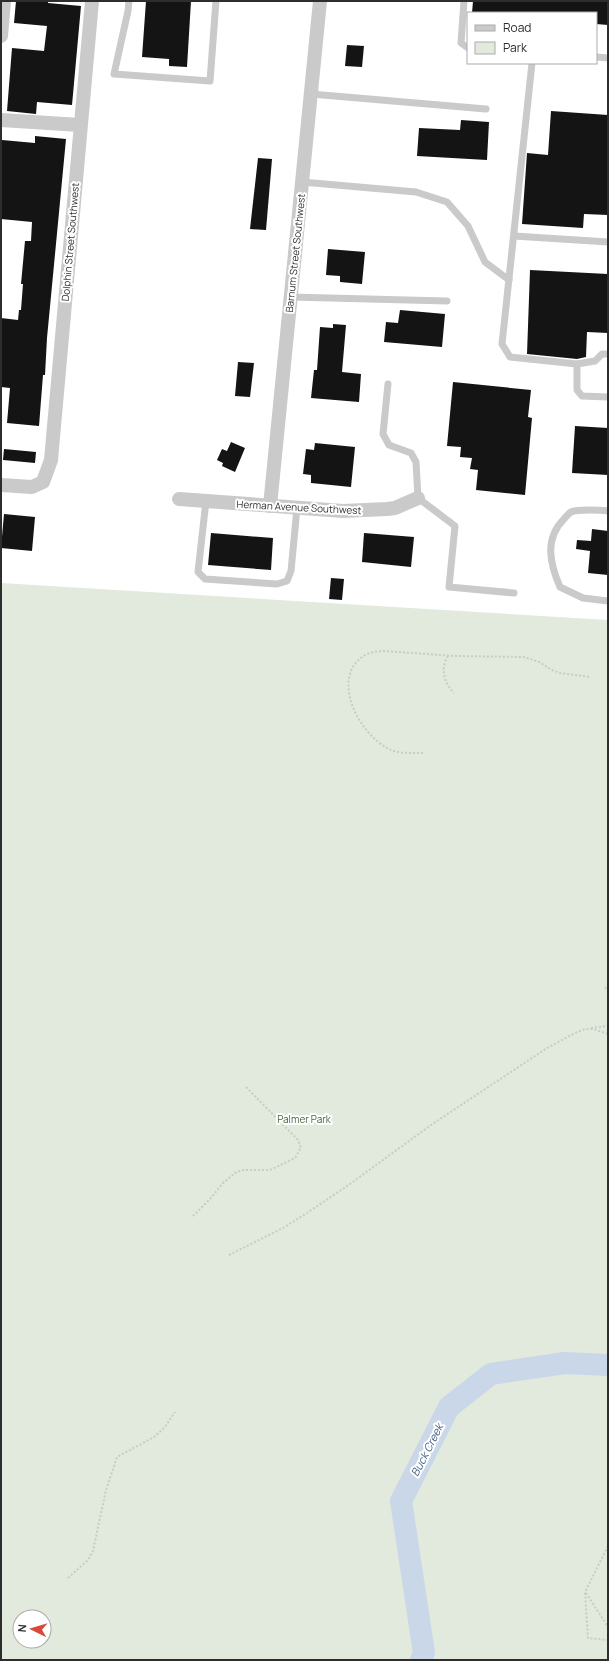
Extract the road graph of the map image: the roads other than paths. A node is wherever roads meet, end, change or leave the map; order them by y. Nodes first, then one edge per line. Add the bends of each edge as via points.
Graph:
1 (4, 1) edge
2 (92, 1) edge
3 (129, 1) edge
4 (216, 1) edge
5 (320, 1) edge
6 (464, 1) edge
7 (1, 36) edge
8 (467, 47) edge
9 (597, 57) edge
10 (608, 58) edge
11 (532, 64) edge
12 (311, 94) junction
13 (486, 109) dead end
14 (1, 120) edge
15 (80, 125) junction
16 (302, 182) junction
17 (514, 236) junction
18 (608, 242) edge
19 (509, 280) junction
20 (290, 297) junction
21 (447, 301) dead end
22 (608, 354) edge
23 (577, 364) junction
24 (388, 384) dead end
25 (608, 397) edge
26 (1, 485) edge
27 (418, 498) junction
28 (179, 499) dead end
29 (206, 501) junction
30 (270, 506) junction
31 (297, 508) junction
32 (608, 511) edge
33 (514, 593) dead end
34 (608, 601) edge

1 - 7 street
2 - 15 street, Dolphin Street Southwest
3 - 4 lane via 114,74 210,81
5 - 12 street, Barnum Street Southwest
6 - 8 lane via 461,43
9 - 10 lane
11 - 17 lane
12 - 13 lane
12 - 16 street, Barnum Street Southwest
14 - 15 street
15 - 26 street, Dolphin Street Southwest via 51,460 43,482 32,487
16 - 19 lane via 416,192 447,202 468,226 485,262
16 - 20 street, Barnum Street Southwest
17 - 18 lane
17 - 19 lane
19 - 23 lane via 502,344 510,357
20 - 21 lane
20 - 30 street, Barnum Street Southwest
22 - 23 lane via 602,354 595,361
23 - 25 lane via 577,390 582,396
24 - 27 lane via 383,434 388,445 411,453 416,462
27 - 31 street, Herman Avenue Southwest via 395,508 373,511
27 - 33 lane via 455,526 449,587
28 - 29 street, Herman Avenue Southwest
29 - 30 street, Herman Avenue Southwest
29 - 31 lane via 198,572 205,579 276,584 287,580 291,571
30 - 31 street, Herman Avenue Southwest
32 - 34 lane via 571,512 558,525 550,547 554,573 560,587 583,598

